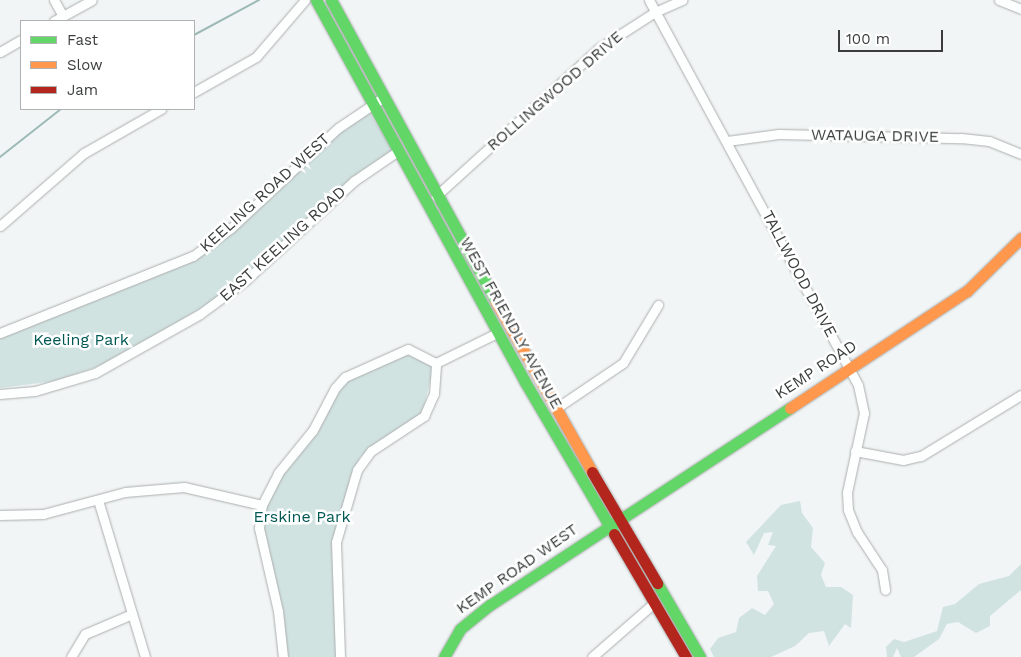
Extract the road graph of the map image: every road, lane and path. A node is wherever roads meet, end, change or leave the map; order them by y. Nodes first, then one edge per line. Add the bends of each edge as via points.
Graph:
1 (54, 0) edge
2 (92, 0) edge
3 (304, 0) edge
4 (316, 0) edge
5 (331, 0) edge
6 (650, 0) edge
7 (682, 0) edge
8 (999, 0) edge
9 (1021, 9) edge
10 (655, 12) junction
11 (63, 16) junction
12 (56, 20) edge
13 (20, 41) edge
14 (0, 52) edge
15 (195, 91) edge
16 (384, 97) junction
17 (372, 104) junction
18 (159, 110) edge
19 (727, 141) junction
20 (398, 151) junction
21 (1021, 154) edge
22 (436, 196) junction
23 (0, 226) edge
24 (1021, 238) edge
25 (658, 306) dead end
26 (0, 333) edge
27 (497, 333) junction
28 (436, 363) junction
29 (849, 368) junction
30 (0, 394) edge
31 (1021, 395) edge
32 (555, 409) junction
33 (855, 451) junction
34 (98, 500) junction
35 (262, 505) junction
36 (0, 515) edge
37 (618, 517) junction
38 (608, 525) junction
39 (885, 590) dead end
40 (654, 603) junction
41 (132, 614) junction
42 (72, 657) edge
43 (145, 657) edge
44 (283, 657) edge
45 (340, 657) edge
46 (444, 657) edge
47 (592, 657) edge
48 (686, 657) edge
49 (700, 657) edge

1 - 11 street
2 - 11 street
3 - 15 street via 256,57
4 - 17 main road, WEST FRIENDLY AVENUE
5 - 16 main road, WEST FRIENDLY AVENUE
6 - 10 street, TALLWOOD DRIVE
7 - 10 street, ROLLINGWOOD DRIVE
8 - 9 street
10 - 19 street, TALLWOOD DRIVE
10 - 22 street, ROLLINGWOOD DRIVE via 599,48
11 - 12 street
13 - 14 street
16 - 17 street, KEELING ROAD WEST
16 - 22 main road, WEST FRIENDLY AVENUE
17 - 20 main road, WEST FRIENDLY AVENUE
17 - 26 street, KEELING ROAD WEST via 338,128 231,228 193,256
18 - 23 street via 84,153
19 - 21 street, WATAUGA DRIVE via 779,134 961,138 989,140
19 - 29 street, TALLWOOD DRIVE
20 - 27 main road, WEST FRIENDLY AVENUE
20 - 30 street, EAST KEELING ROAD via 354,182 246,280 200,314 95,373 42,390
22 - 32 main road, WEST FRIENDLY AVENUE
24 - 29 main road, KEMP ROAD via 966,291
25 - 32 street via 623,363
27 - 28 street
27 - 38 main road, WEST FRIENDLY AVENUE
28 - 35 street via 408,349 345,377 335,388 313,430 281,468
28 - 45 street via 434,394 424,416 371,451 357,470 336,542
29 - 33 street, TALLWOOD DRIVE via 864,413
29 - 37 main road, KEMP ROAD
31 - 33 street via 922,456 903,460
32 - 37 main road, WEST FRIENDLY AVENUE
33 - 39 street, TALLWOOD DRIVE via 848,510 857,532 882,570
34 - 35 street via 125,492 184,487
34 - 36 street via 43,514
34 - 41 street
35 - 44 street via 260,542 278,611
37 - 38 main road, KEMP ROAD WEST
37 - 49 main road, WEST FRIENDLY AVENUE
38 - 40 main road, WEST FRIENDLY AVENUE
38 - 46 main road, KEMP ROAD WEST via 465,623
40 - 47 street
40 - 48 main road, WEST FRIENDLY AVENUE
41 - 42 street via 85,634
41 - 43 street

